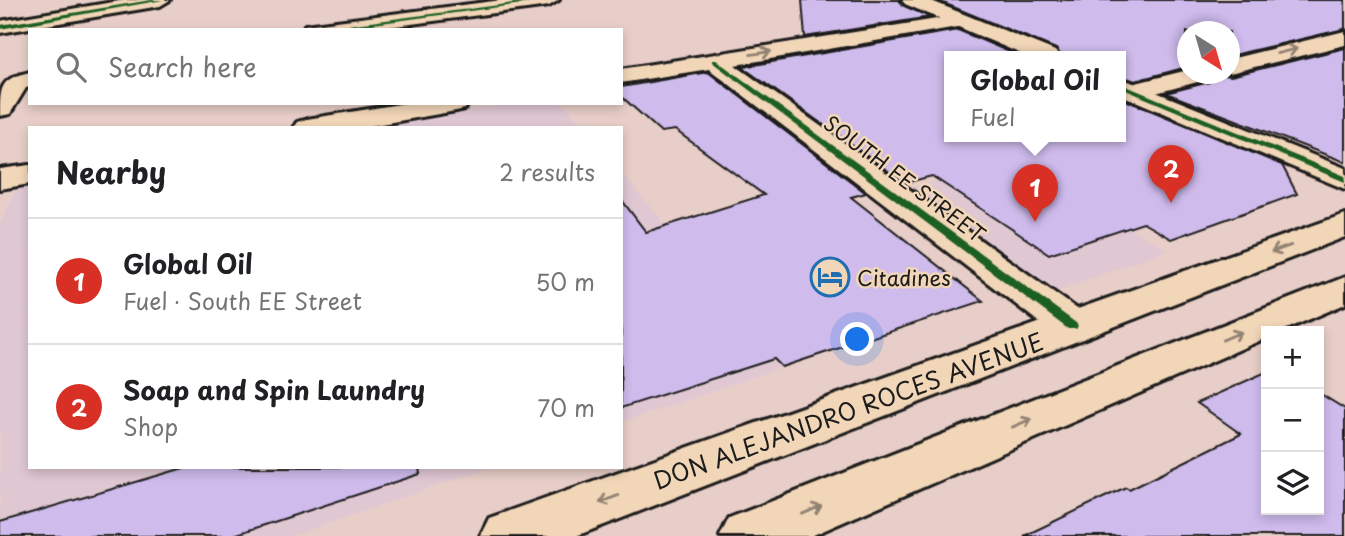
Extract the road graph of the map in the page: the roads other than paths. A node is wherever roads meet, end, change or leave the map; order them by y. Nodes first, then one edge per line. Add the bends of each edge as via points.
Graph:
1 (160, 0) edge
2 (549, 0) edge
3 (912, 0) edge
4 (962, 20) junction
5 (0, 27) edge
6 (329, 28) edge
7 (1345, 38) edge
8 (1035, 51) edge
9 (714, 61) junction
10 (1240, 64) edge
11 (623, 76) edge
12 (1177, 79) edge
13 (24, 81) edge
14 (1127, 89) edge
15 (444, 105) edge
16 (0, 108) edge
17 (319, 126) edge
18 (28, 174) edge
19 (0, 178) edge
20 (1345, 179) edge
21 (1345, 225) edge
22 (1345, 289) edge
23 (1072, 326) junction
24 (509, 536) edge
25 (749, 536) edge

1 - 5 street
2 - 6 street
3 - 4 street
4 - 8 street
9 -> 4 street
10 -> 7 street
9 - 11 street
9 - 23 street, SOUTH EE STREET
12 - 14 street
13 - 16 street
14 - 20 street
15 - 17 street
18 - 19 street
21 -> 23 street, DON ALEJANDRO ROCES AVENUE
25 -> 22 street
23 -> 24 street, DON ALEJANDRO ROCES AVENUE

